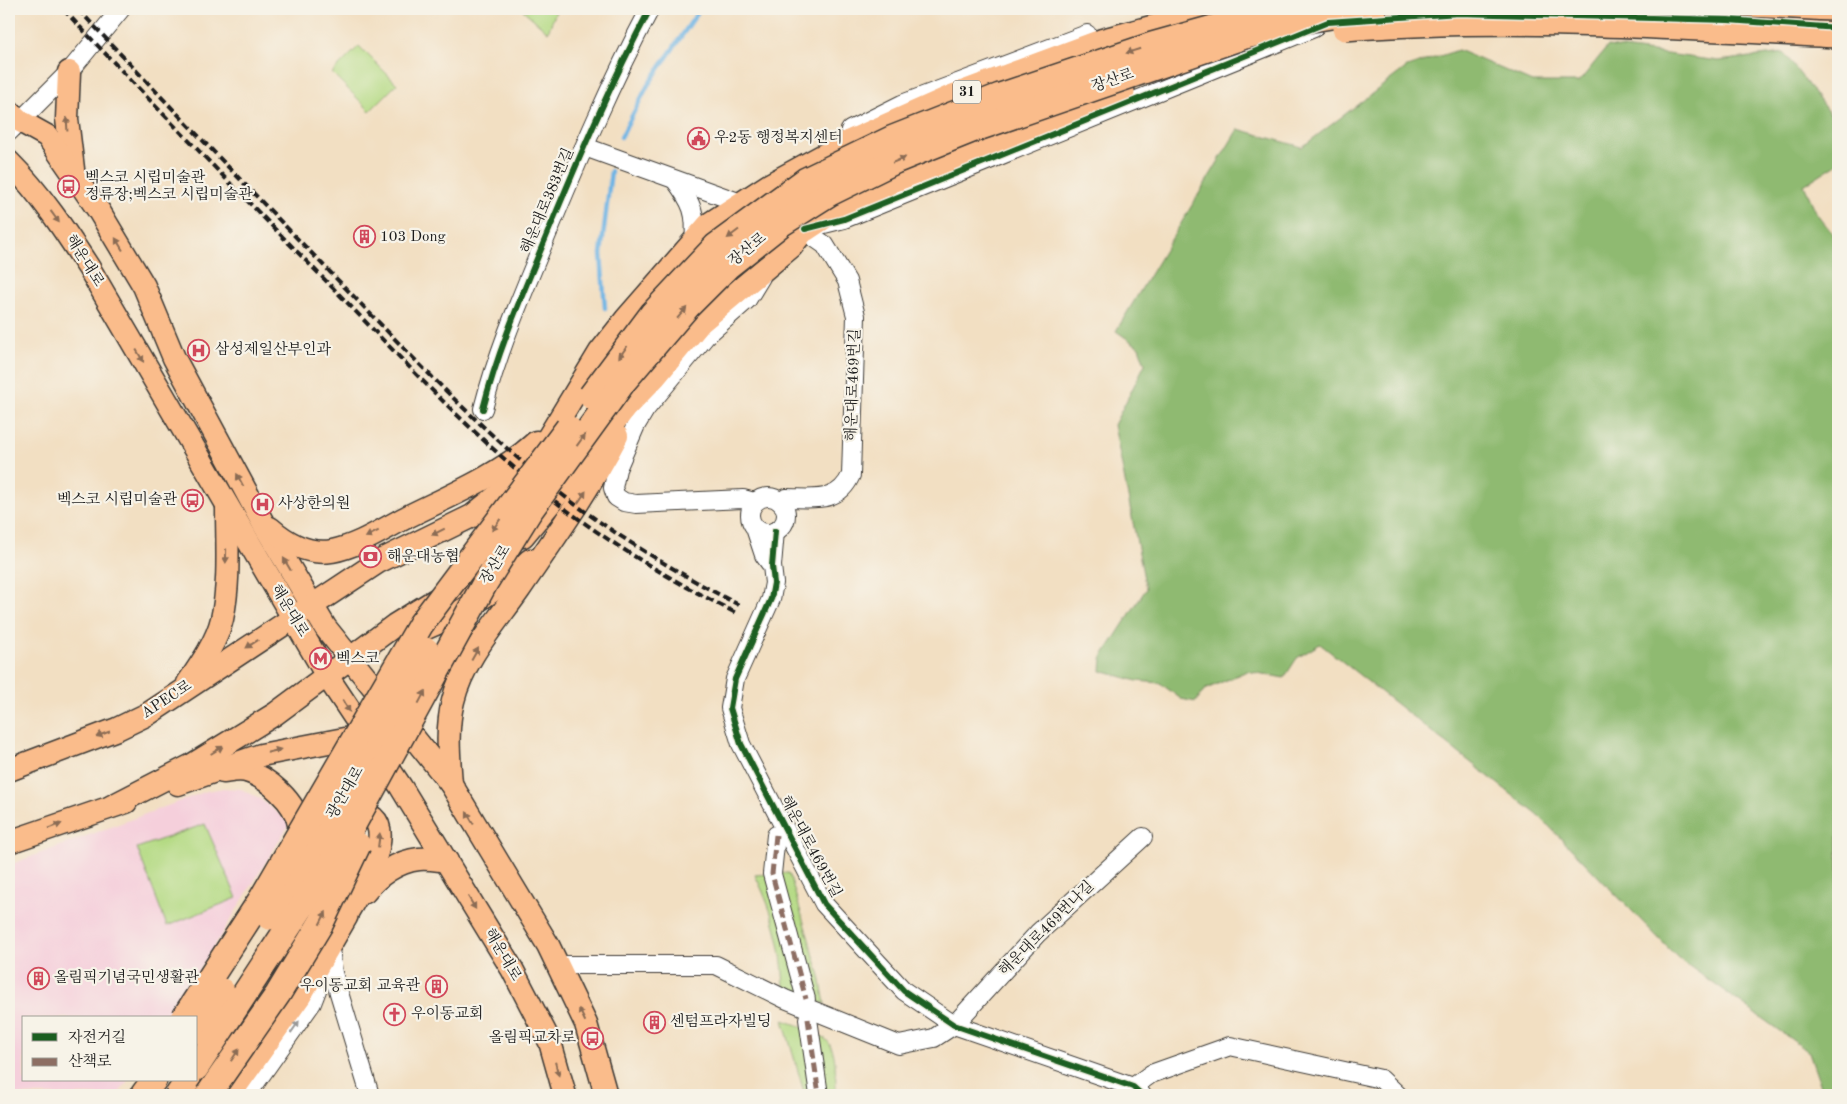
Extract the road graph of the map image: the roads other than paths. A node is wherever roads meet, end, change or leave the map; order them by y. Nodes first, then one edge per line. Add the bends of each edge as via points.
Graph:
1 (121, 9) edge
2 (650, 9) edge
3 (1202, 9) edge
4 (1224, 9) edge
5 (1281, 9) edge
6 (1373, 9) edge
7 (1688, 9) edge
8 (1326, 16) edge
9 (1838, 18) edge
10 (1838, 28) edge
11 (1838, 35) edge
12 (69, 72) junction
13 (12, 121) edge
14 (585, 147) junction
15 (833, 150) joint
16 (9, 162) edge
17 (74, 173) junction
18 (675, 180) junction
19 (741, 204) junction
20 (805, 229) junction
21 (694, 242) junction
22 (766, 268) junction
23 (656, 376) junction
24 (483, 409) dead end
25 (562, 418) junction
26 (754, 502) junction
27 (780, 502) junction
28 (636, 504) joint
29 (228, 508) junction
30 (264, 523) junction
31 (755, 528) junction
32 (775, 532) junction
33 (554, 537) junction
34 (481, 546) joint
35 (772, 566) junction
36 (312, 606) junction
37 (293, 618) junction
38 (372, 644) junction
39 (351, 658) junction
40 (327, 676) junction
41 (182, 691) junction
42 (365, 735) junction
43 (9, 770) edge
44 (204, 775) junction
45 (451, 784) junction
46 (367, 802) junction
47 (112, 806) junction
48 (776, 835) dead end
49 (1143, 837) dead end
50 (9, 842) edge
51 (300, 845) junction
52 (447, 861) junction
53 (346, 916) junction
54 (253, 924) junction
55 (331, 955) junction
56 (558, 965) junction
57 (806, 999) dead end
58 (198, 1016) edge
59 (198, 1016) edge
60 (808, 1019) dead end
61 (954, 1025) junction
62 (198, 1053) edge
63 (198, 1065) edge
64 (140, 1082) edge
65 (153, 1082) edge
66 (163, 1082) edge
67 (179, 1082) edge
68 (187, 1082) edge
69 (1138, 1091) edge
70 (131, 1095) edge
71 (143, 1095) edge
72 (155, 1095) edge
73 (170, 1095) edge
74 (178, 1095) edge
75 (208, 1095) edge
76 (228, 1095) edge
77 (247, 1095) edge
78 (370, 1095) edge
79 (564, 1095) edge
80 (606, 1095) edge
81 (819, 1095) edge
82 (1398, 1095) edge

1 - 12 street
2 - 14 street, 해운대로383번길
3 - 19 street via 1102,28 902,104 782,165
4 - 15 highway, 31 via 1104,41 952,97
5 -> 34 highway, 장산로, bridge via 1152,45 1000,96 891,139 806,180 716,246 653,312
46 -> 6 highway, 장산로, bridge via 485,583 562,465 624,381 688,306 728,266 781,224 830,193 895,161 972,130 1246,36 1313,19
7 - 9 highway
8 - 10 street via 1459,13 1728,20
8 - 20 street via 844,218
11 - 20 highway, bridge via 1612,24 1406,23 1336,28 1246,49 1122,92 892,180 835,209
12 - 13 street
17 -> 12 main road via 67,119
13 - 17 main road, 해운대로 via 47,136
14 - 18 street, 해운대로469번길
14 - 24 street, 해운대로383번길 via 522,294
15 - 19 main road, 31
16 -> 29 main road, 해운대로 via 57,218 84,260
30 -> 17 main road, 해운대로 via 174,358 144,286
18 - 19 street, 해운대로469번길
18 - 21 street via 690,201 696,220
19 - 20 street, 해운대로469번길
19 - 21 main road, 31 via 709,224
20 - 22 main road via 791,247
20 - 27 street, 해운대로469번길 via 825,245 847,281 856,316 851,475 835,495 786,498
21 - 25 main road, 31 via 600,352
22 - 23 main road via 700,322
22 - 28 street, 장산로 via 747,300 706,336 636,425 619,462 614,488 616,497
33 -> 23 main road via 600,470 616,437
23 - 38 main road via 625,408 544,513 504,556 395,625
25 -> 30 main road via 526,451 483,478 355,543 331,551 305,550 284,540
25 -> 36 main road, 31 via 536,456 508,487 472,516 378,562
26 - 27 street, 해운대로469번길 via 770,497
26 - 28 street, 해운대로469번길 via 743,499
26 - 31 street via 749,516
27 - 32 street, 해운대로469번길 via 786,518
29 - 37 main road, 해운대로
29 -> 41 main road via 222,619
36 -> 30 main road, 해운대로
31 - 32 street via 761,532
31 - 35 street via 764,555
32 - 35 street, 해운대로469번길
33 - 38 main road via 495,590 461,612 403,637
45 -> 33 main road via 448,726 462,678 480,644
34 - 58 highway, 광안대로, bridge via 341,804
35 - 61 street, 해운대로469번길 via 774,584 771,599 735,679 730,698 733,724 824,904 904,991
36 - 37 main road, APEC로
36 - 39 main road, 해운대로 via 325,628
37 - 40 main road, 해운대로
37 -> 41 main road, APEC로
38 - 39 main road
39 - 40 main road
39 - 45 main road, 해운대로
40 -> 42 main road, 해운대로
47 -> 40 main road via 192,765 275,714
41 -> 43 main road, APEC로 via 125,725
44 -> 42 main road via 276,751
42 - 51 main road
42 - 52 main road, 해운대로
44 - 47 main road
44 - 51 main road via 246,771 269,784 292,808 299,823
56 -> 45 main road, 해운대로
46 - 63 highway, 광안대로, bridge via 296,918
75 -> 46 highway, bridge via 278,994 321,923 362,836
50 -> 47 main road
48 - 57 street via 772,874
49 - 61 street, 해운대로469번나길 via 1038,934
53 -> 51 main road via 371,869 380,842 380,828 367,814 349,812 330,819
51 - 54 main road
52 - 53 main road via 418,859 394,867 372,882
52 -> 79 main road, 해운대로 via 512,969 550,1042
53 - 55 street
53 - 76 highway via 299,995
54 - 59 main road
54 - 62 main road via 266,914 276,919 275,928
77 -> 55 street via 312,1003
55 - 78 street via 333,973
56 - 61 street via 716,965 785,999 899,1045 934,1038
80 -> 56 main road, 해운대로 via 586,1024
60 - 81 street
61 - 69 street, 해운대로469번길
64 - 70 highway
65 - 71 highway
66 - 72 highway
67 - 73 main road
68 - 74 highway
69 - 82 street via 1151,1074 1230,1046 1381,1079

